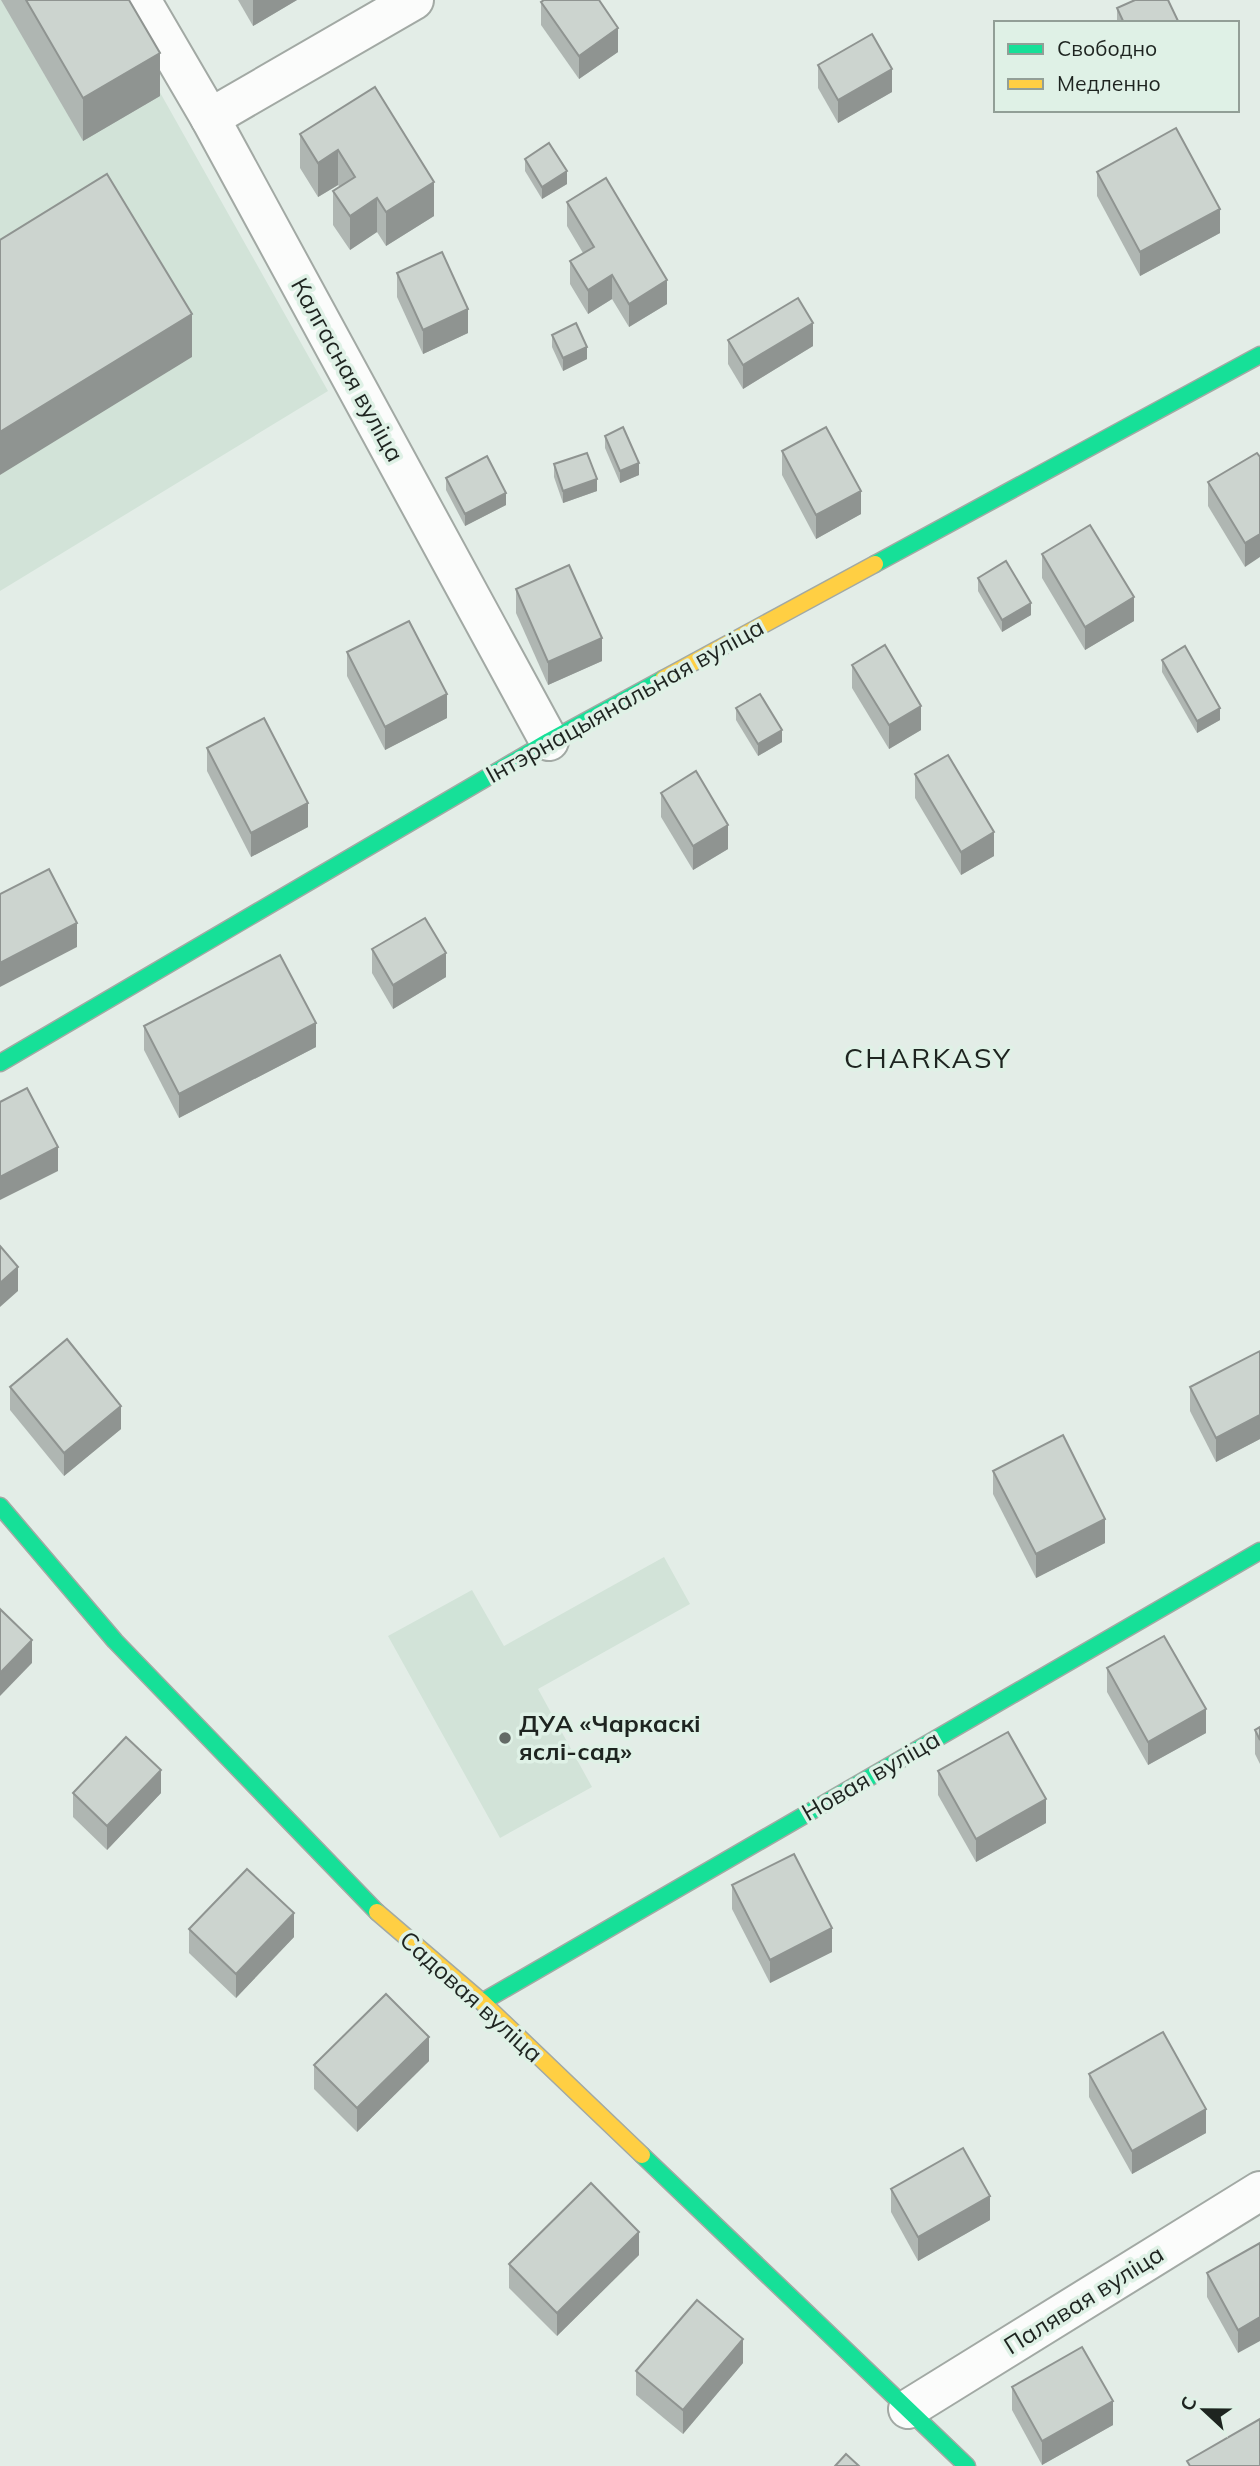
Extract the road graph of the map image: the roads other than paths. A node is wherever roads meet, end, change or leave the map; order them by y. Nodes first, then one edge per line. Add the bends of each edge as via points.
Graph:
1 (141, 0) edge
2 (414, 0) edge
3 (210, 118) junction
4 (1260, 355) edge
5 (549, 741) junction
6 (0, 1063) edge
7 (0, 1506) edge
8 (1260, 1551) edge
9 (482, 2002) junction
10 (1260, 2191) edge
11 (908, 2409) junction
12 (967, 2466) edge

1 - 3 street, Калгасная вуліца
2 - 3 street
3 - 5 street, Калгасная вуліца
4 - 5 street, Інтэрнацыянальная вуліца
5 - 6 street, Інтэрнацыянальная вуліца
7 - 9 street, Садовая вуліца via 115,1641 268,1801 387,1923
8 - 9 street, Новая вуліца
9 - 11 street, Садовая вуліца
10 - 11 street, Палявая вуліца
11 - 12 street, Садовая вуліца

